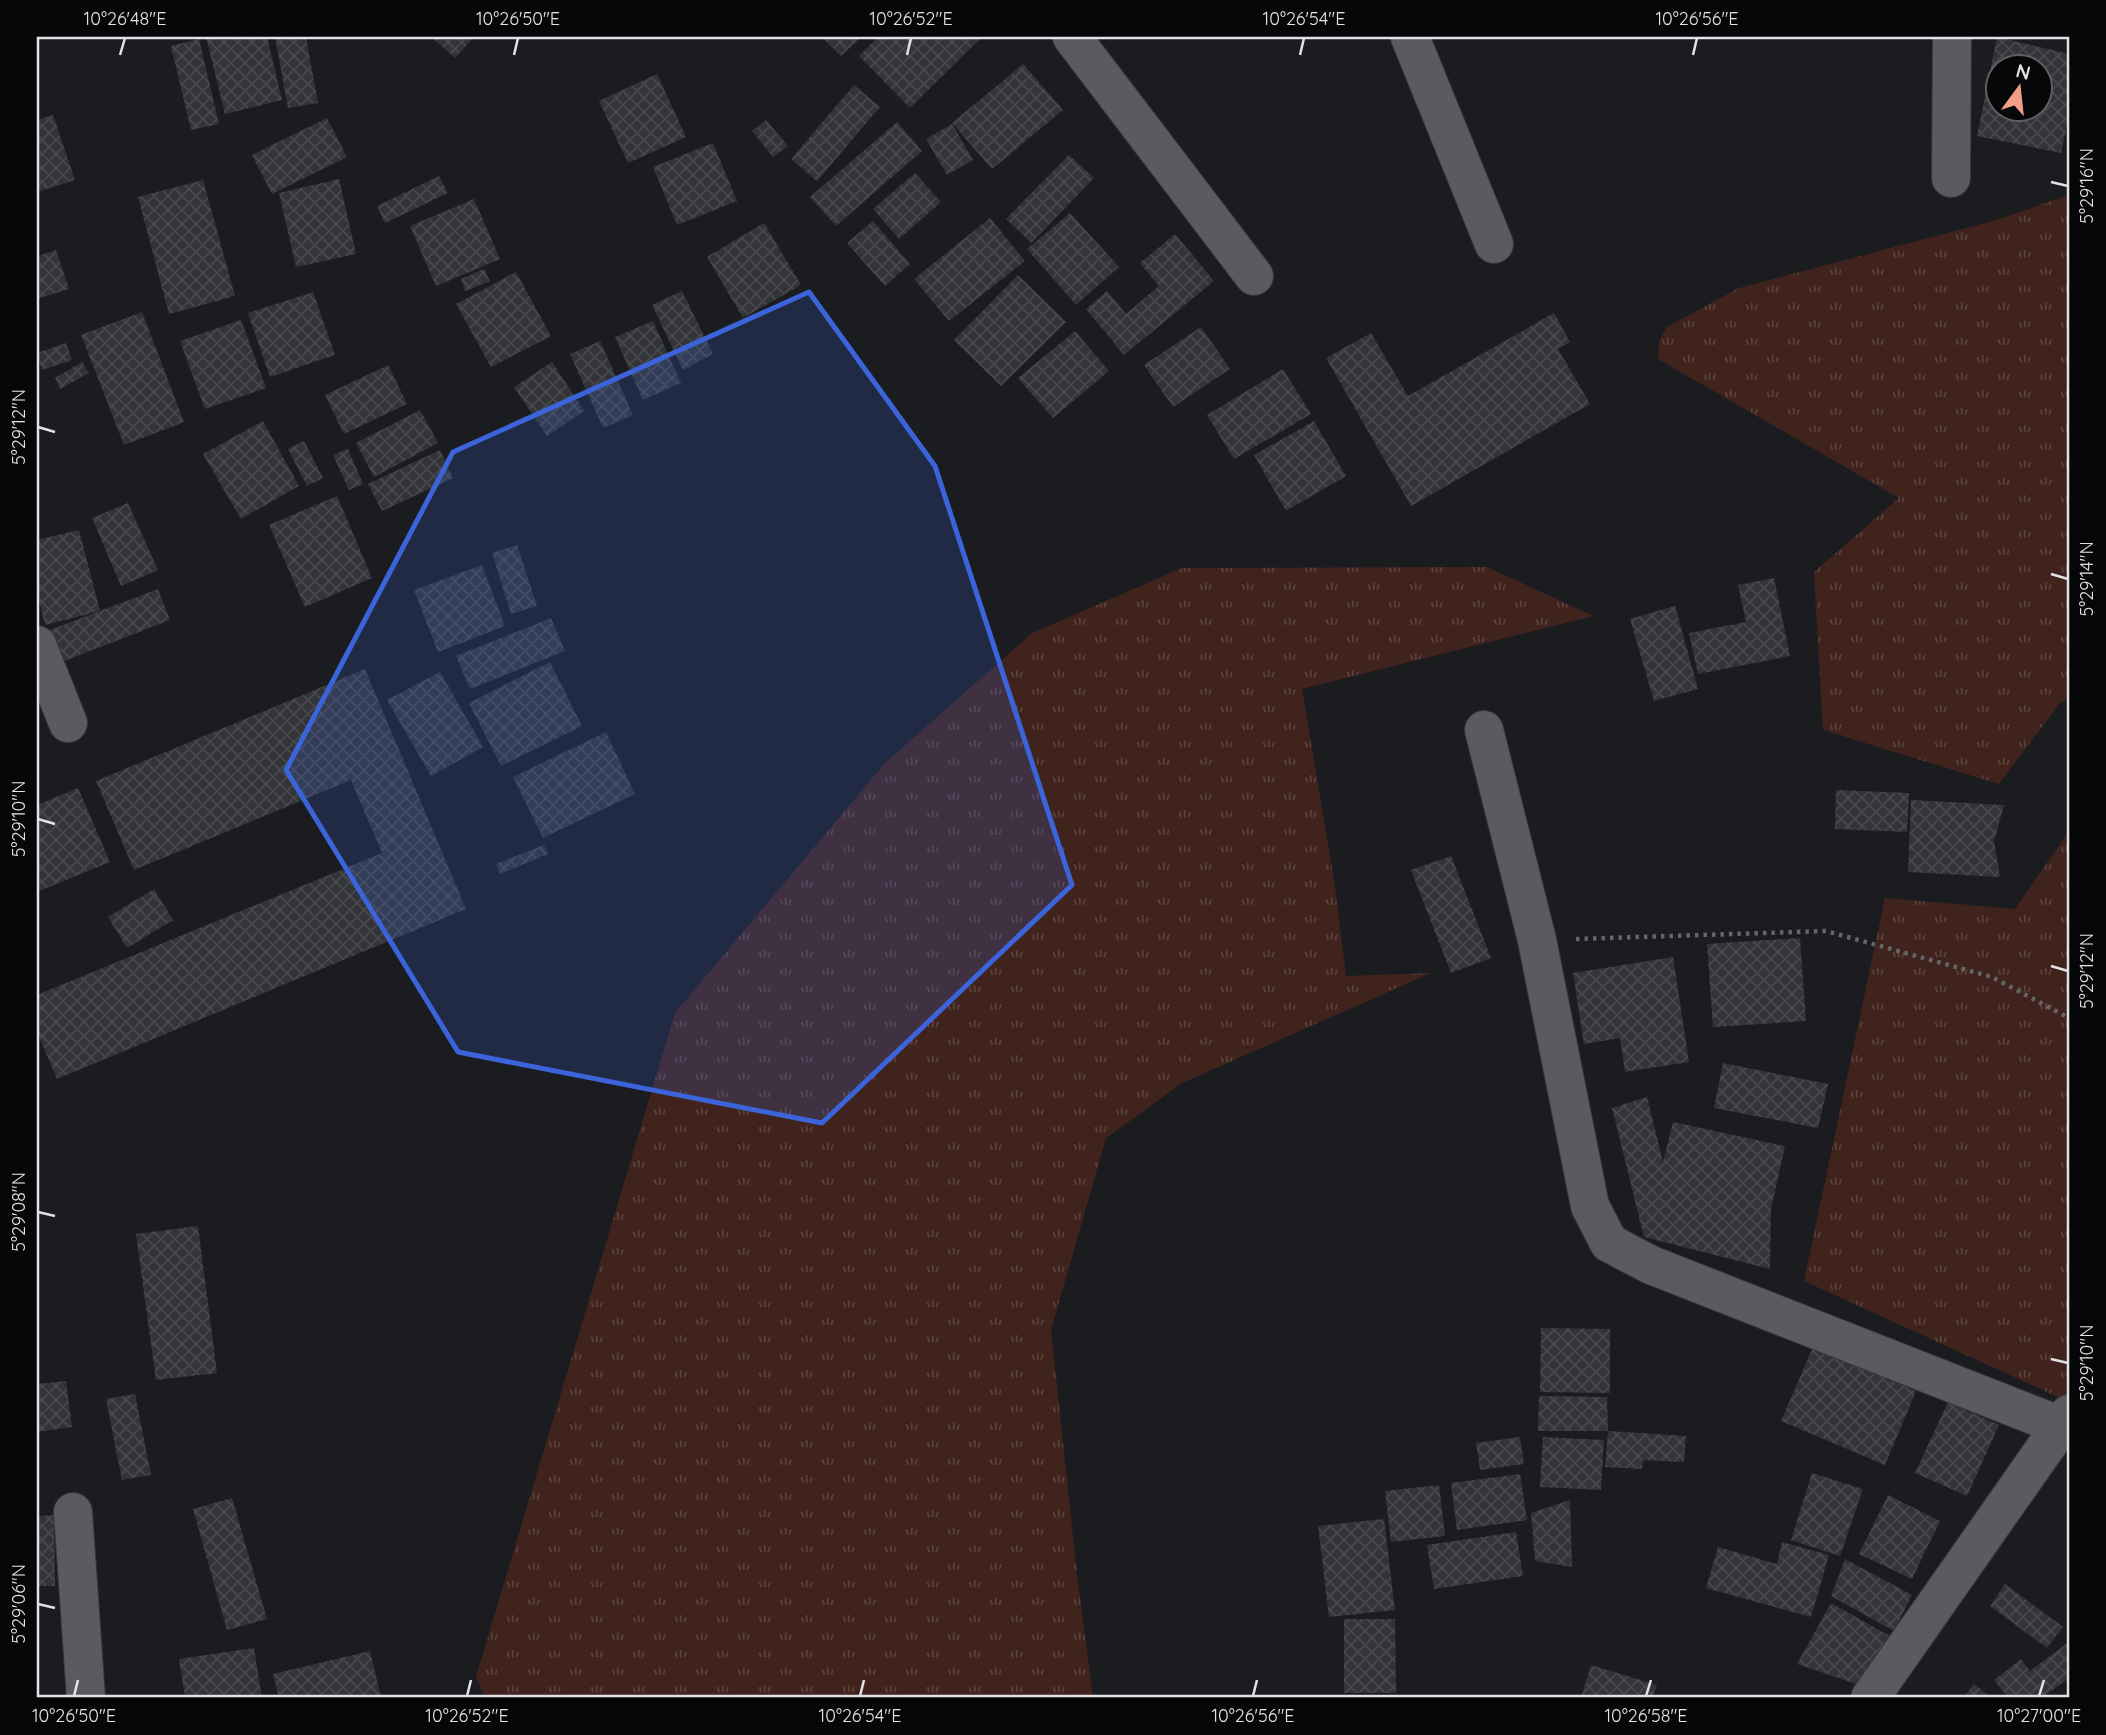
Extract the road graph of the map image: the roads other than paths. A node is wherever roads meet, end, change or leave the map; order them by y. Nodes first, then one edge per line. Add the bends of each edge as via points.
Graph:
1 (1072, 37) edge
2 (1410, 37) edge
3 (1952, 37) edge
4 (1951, 178) dead end
5 (1494, 244) dead end
6 (1254, 276) dead end
7 (37, 645) edge
8 (68, 723) dead end
9 (1484, 730) dead end
10 (2065, 1420) edge
11 (74, 1512) dead end
12 (86, 1698) edge
13 (1870, 1698) edge

1 - 6 street
2 - 5 street
3 - 4 street
7 - 8 street
9 - 10 street via 1537,940 1590,1206 1609,1243 1651,1265
10 - 13 street
11 - 12 street

